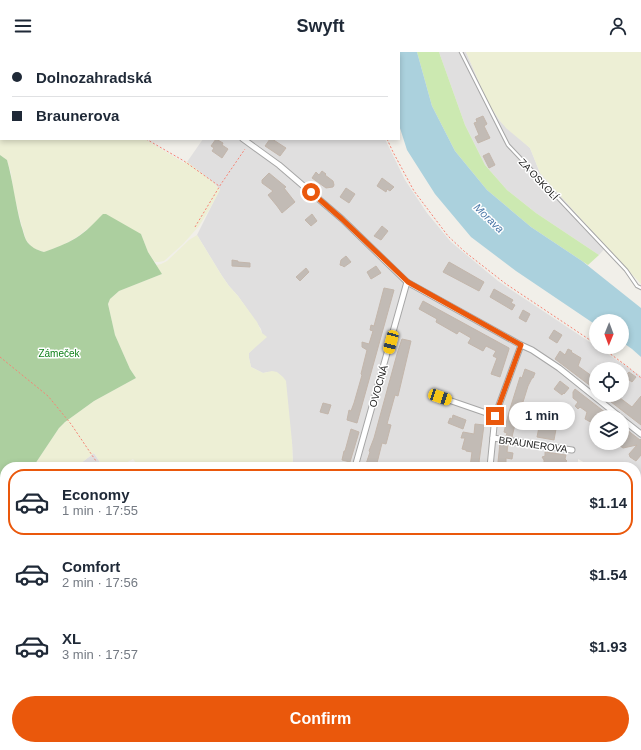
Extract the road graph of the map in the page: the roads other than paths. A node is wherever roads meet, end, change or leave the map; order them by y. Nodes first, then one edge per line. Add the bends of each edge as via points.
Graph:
1 (462, 52) edge
2 (244, 140) edge
3 (408, 282) junction
4 (641, 288) edge
5 (521, 345) junction
6 (440, 397) dead end
7 (611, 410) edge
8 (495, 416) junction
9 (629, 424) edge
10 (641, 434) edge
11 (493, 438) junction
12 (572, 450) dead end
13 (356, 462) edge
14 (491, 462) edge

1 - 4 lane, ZA OSKOLÍ via 508,146
2 - 3 street via 279,165 342,219
3 - 5 street
3 - 13 street, OVOCNÁ
5 - 7 street via 559,368
5 - 8 street, BRAUNEROVA
6 - 8 street
8 - 11 street, BRAUNEROVA
9 - 10 street
11 - 12 street, BRAUNEROVA
11 - 14 street, BRAUNEROVA

